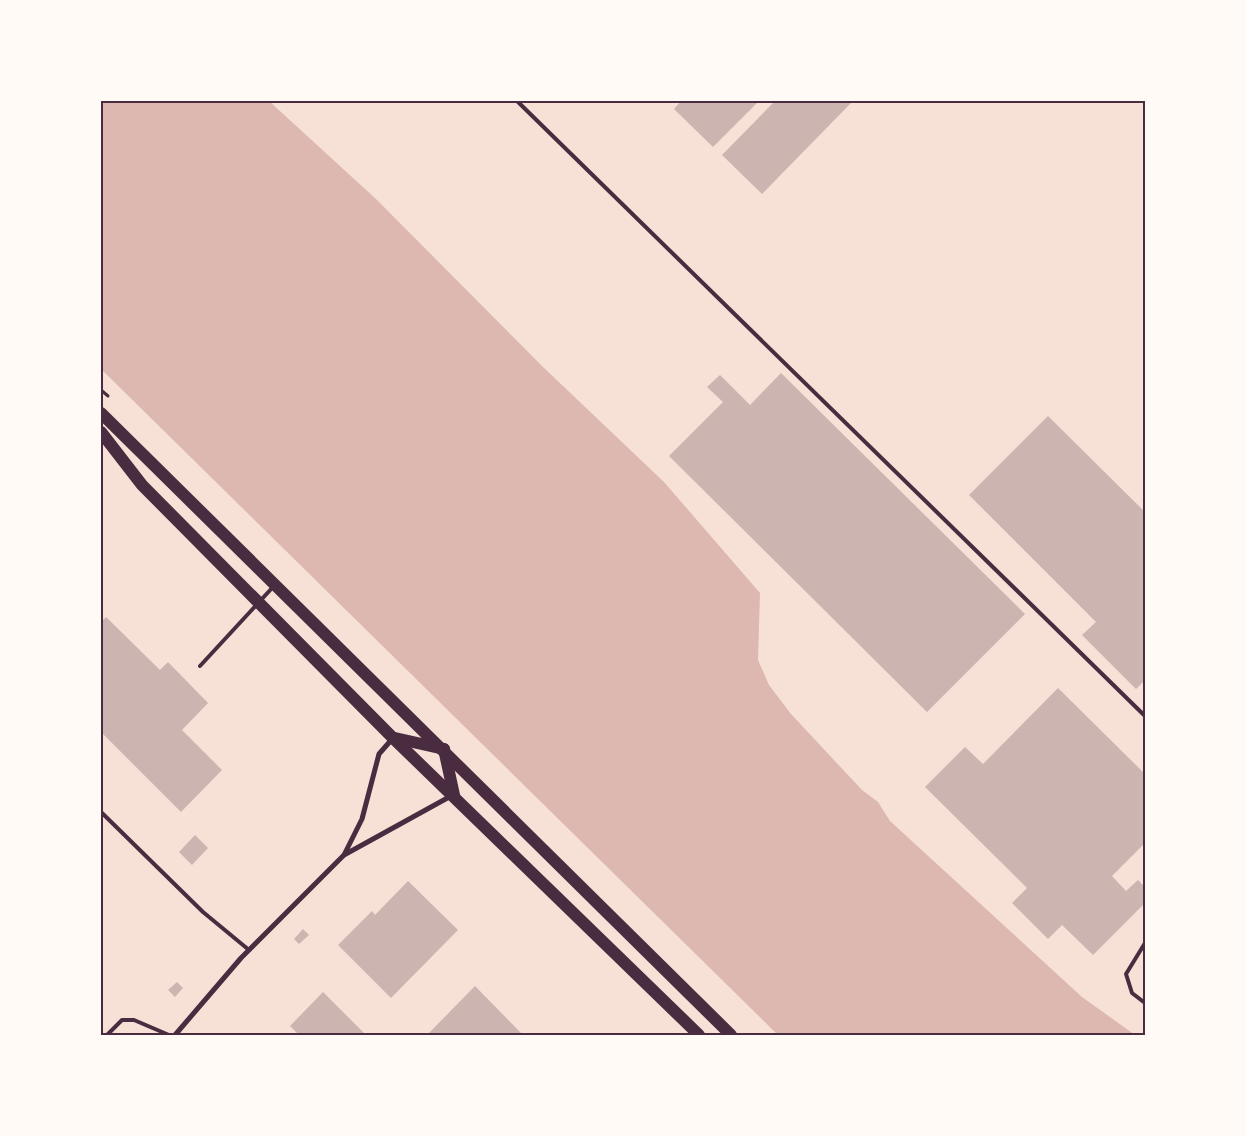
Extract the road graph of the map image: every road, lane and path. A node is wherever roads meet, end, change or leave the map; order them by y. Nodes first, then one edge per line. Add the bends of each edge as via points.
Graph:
1 (517, 101) edge
2 (101, 413) edge
3 (101, 432) edge
4 (276, 583) junction
5 (259, 602) junction
6 (200, 666) dead end
7 (1145, 716) edge
8 (393, 738) junction
9 (444, 749) junction
10 (454, 794) junction
11 (101, 812) edge
12 (344, 855) junction
13 (1145, 943) edge
14 (249, 950) junction
15 (1145, 1003) edge
16 (107, 1035) edge
17 (169, 1035) edge
18 (175, 1035) edge
19 (699, 1035) edge
20 (731, 1035) edge

1 - 7 lane
2 - 4 main road
3 - 5 main road via 142,485
4 - 5 lane
4 - 9 main road
5 - 6 lane
5 - 8 main road
8 - 9 main road
8 - 10 main road
8 - 12 street via 379,754 362,819
9 - 10 main road
9 - 20 main road
10 - 12 street
10 - 19 main road
11 - 14 lane via 203,912
12 - 14 street
13 - 15 lane via 1126,974 1132,992
14 - 18 street
16 - 17 lane via 122,1020 134,1020

